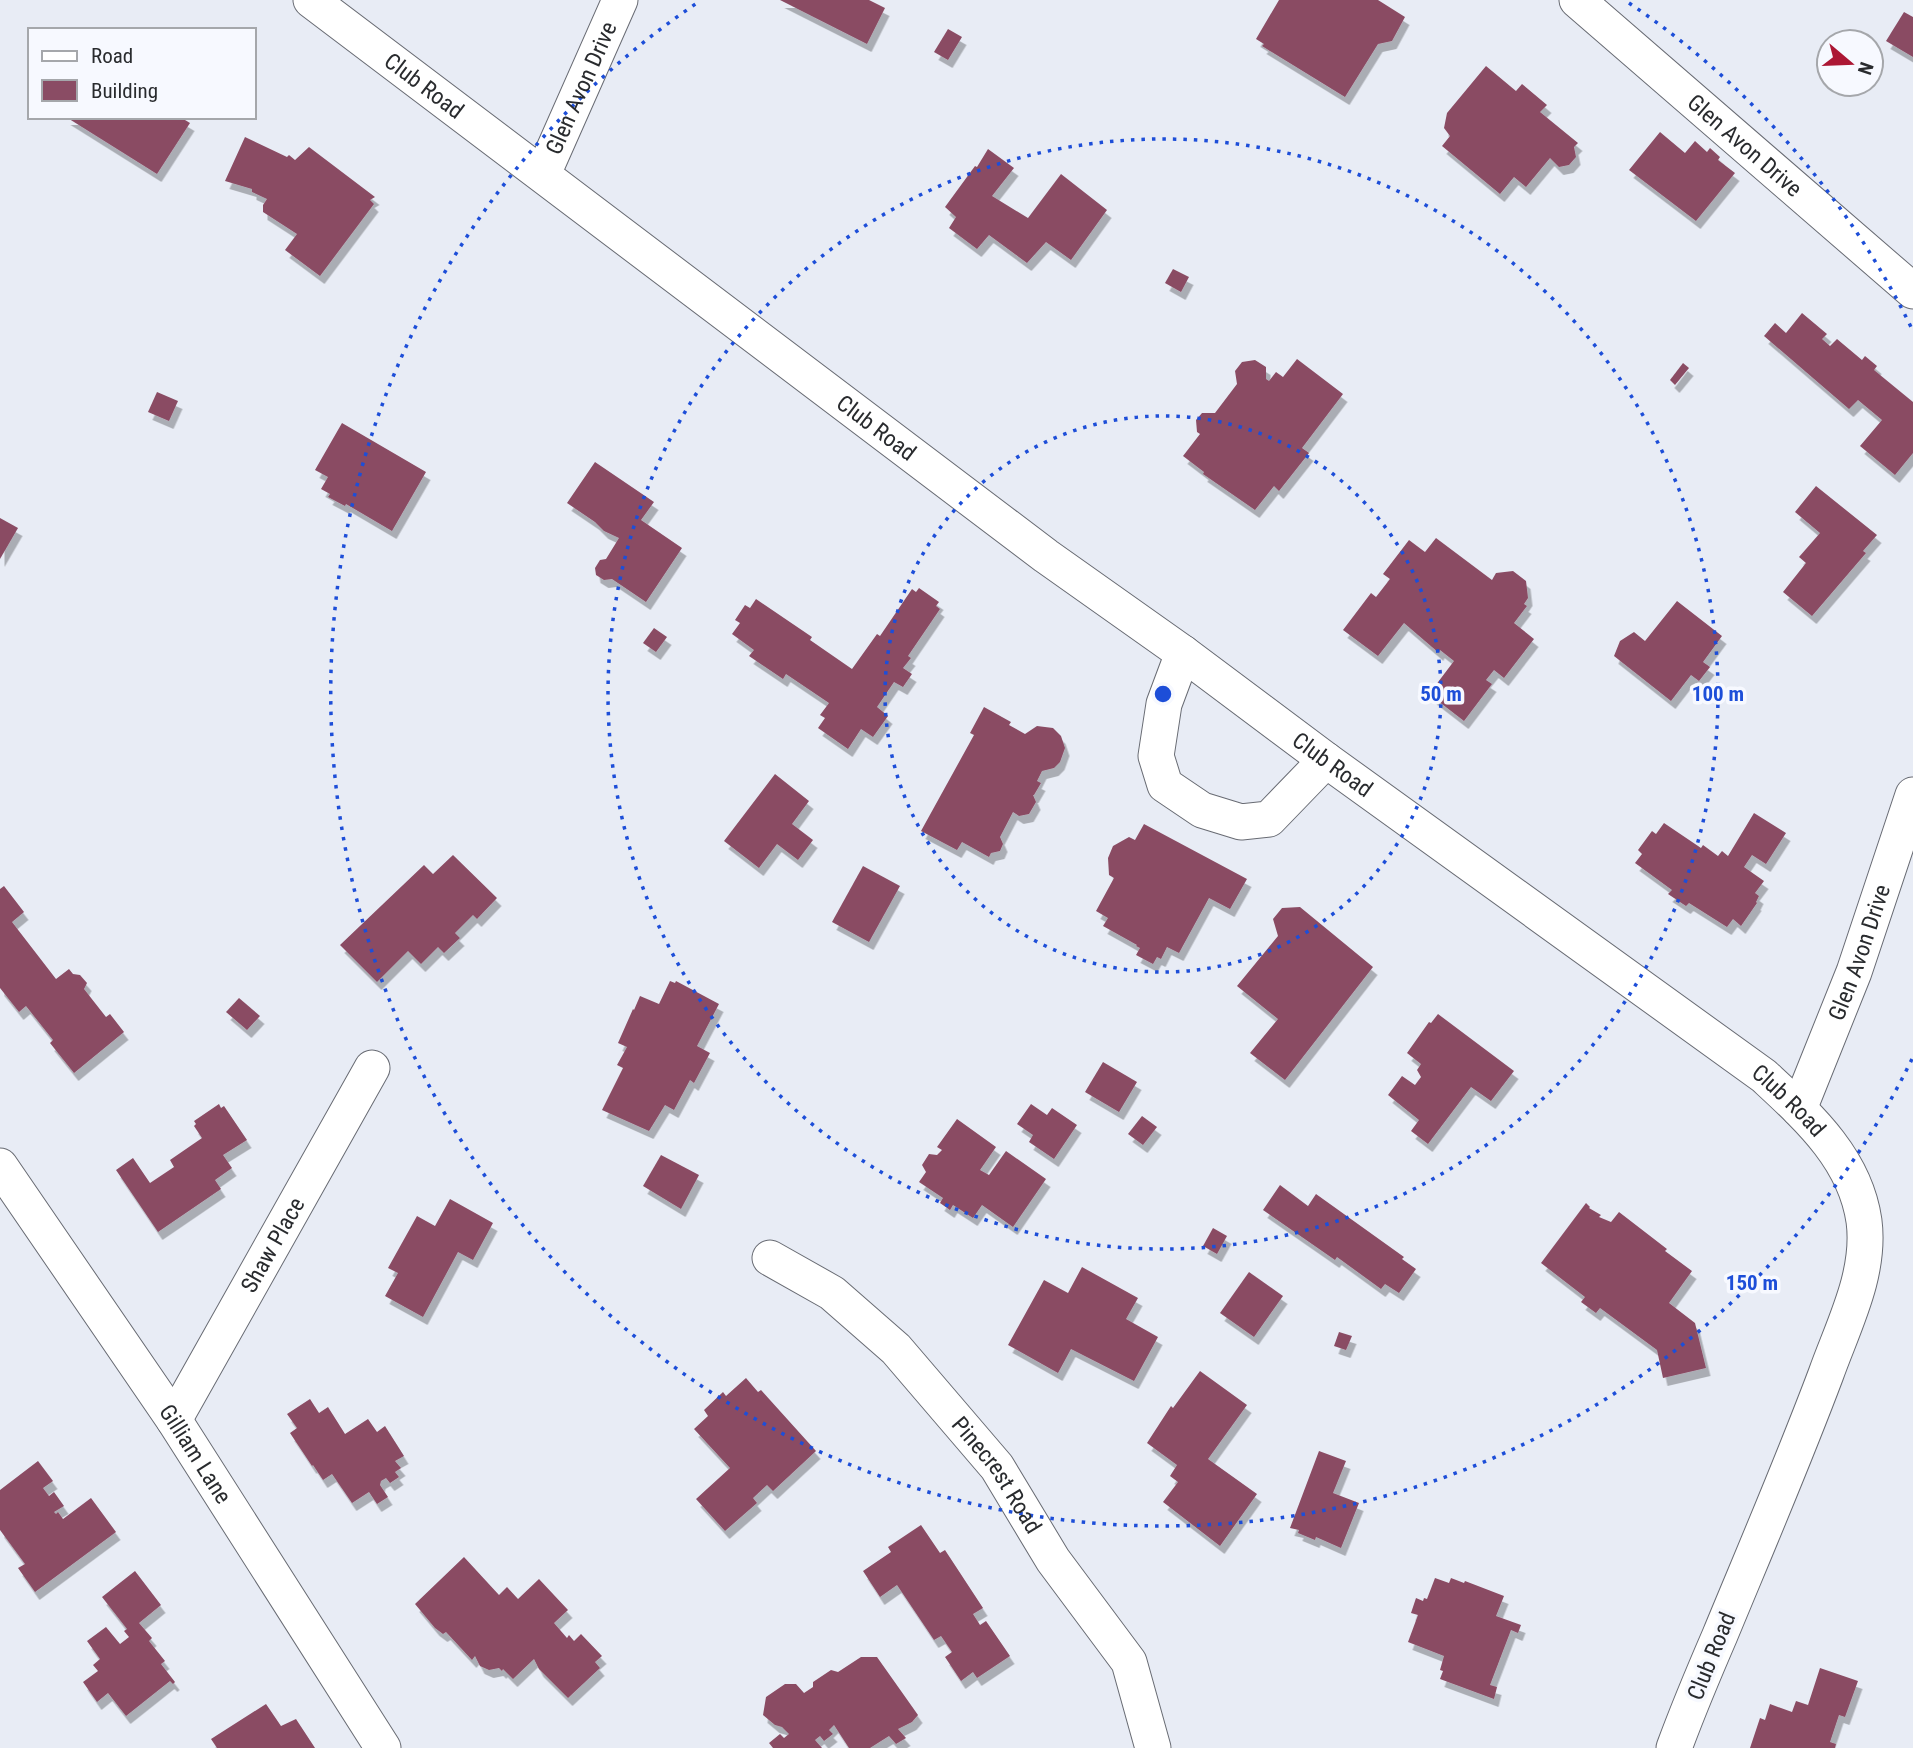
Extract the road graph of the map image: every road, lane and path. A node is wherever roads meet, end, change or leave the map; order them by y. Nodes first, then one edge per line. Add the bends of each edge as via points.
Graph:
1 (311, 0) edge
2 (620, 0) edge
3 (1577, 0) edge
4 (543, 174) junction
5 (1913, 291) edge
6 (1183, 653) junction
7 (1326, 760) junction
8 (1913, 796) edge
9 (372, 1068) dead end
10 (1799, 1109) junction
11 (0, 1166) edge
12 (769, 1258) dead end
13 (174, 1420) junction
14 (383, 1748) edge
15 (1153, 1748) edge
16 (1674, 1748) edge

1 - 4 street, Club Road
2 - 4 street, Glen Avon Drive
3 - 5 street, Glen Avon Drive
4 - 6 street, Club Road via 1046,556
6 - 7 street, Club Road
6 - 7 street via 1164,704 1156,756 1165,785 1202,810 1241,822 1269,819
7 - 10 street, Club Road via 1763,1076
8 - 10 street, Glen Avon Drive via 1854,972
9 - 13 street, Shaw Place
10 - 16 street, Club Road via 1836,1152 1859,1199 1865,1247 1861,1275 1808,1423
11 - 13 street, Gilliam Lane
12 - 15 street, Pinecrest Road via 832,1293 896,1349 997,1467 1053,1560 1129,1662
13 - 14 street, Gilliam Lane

